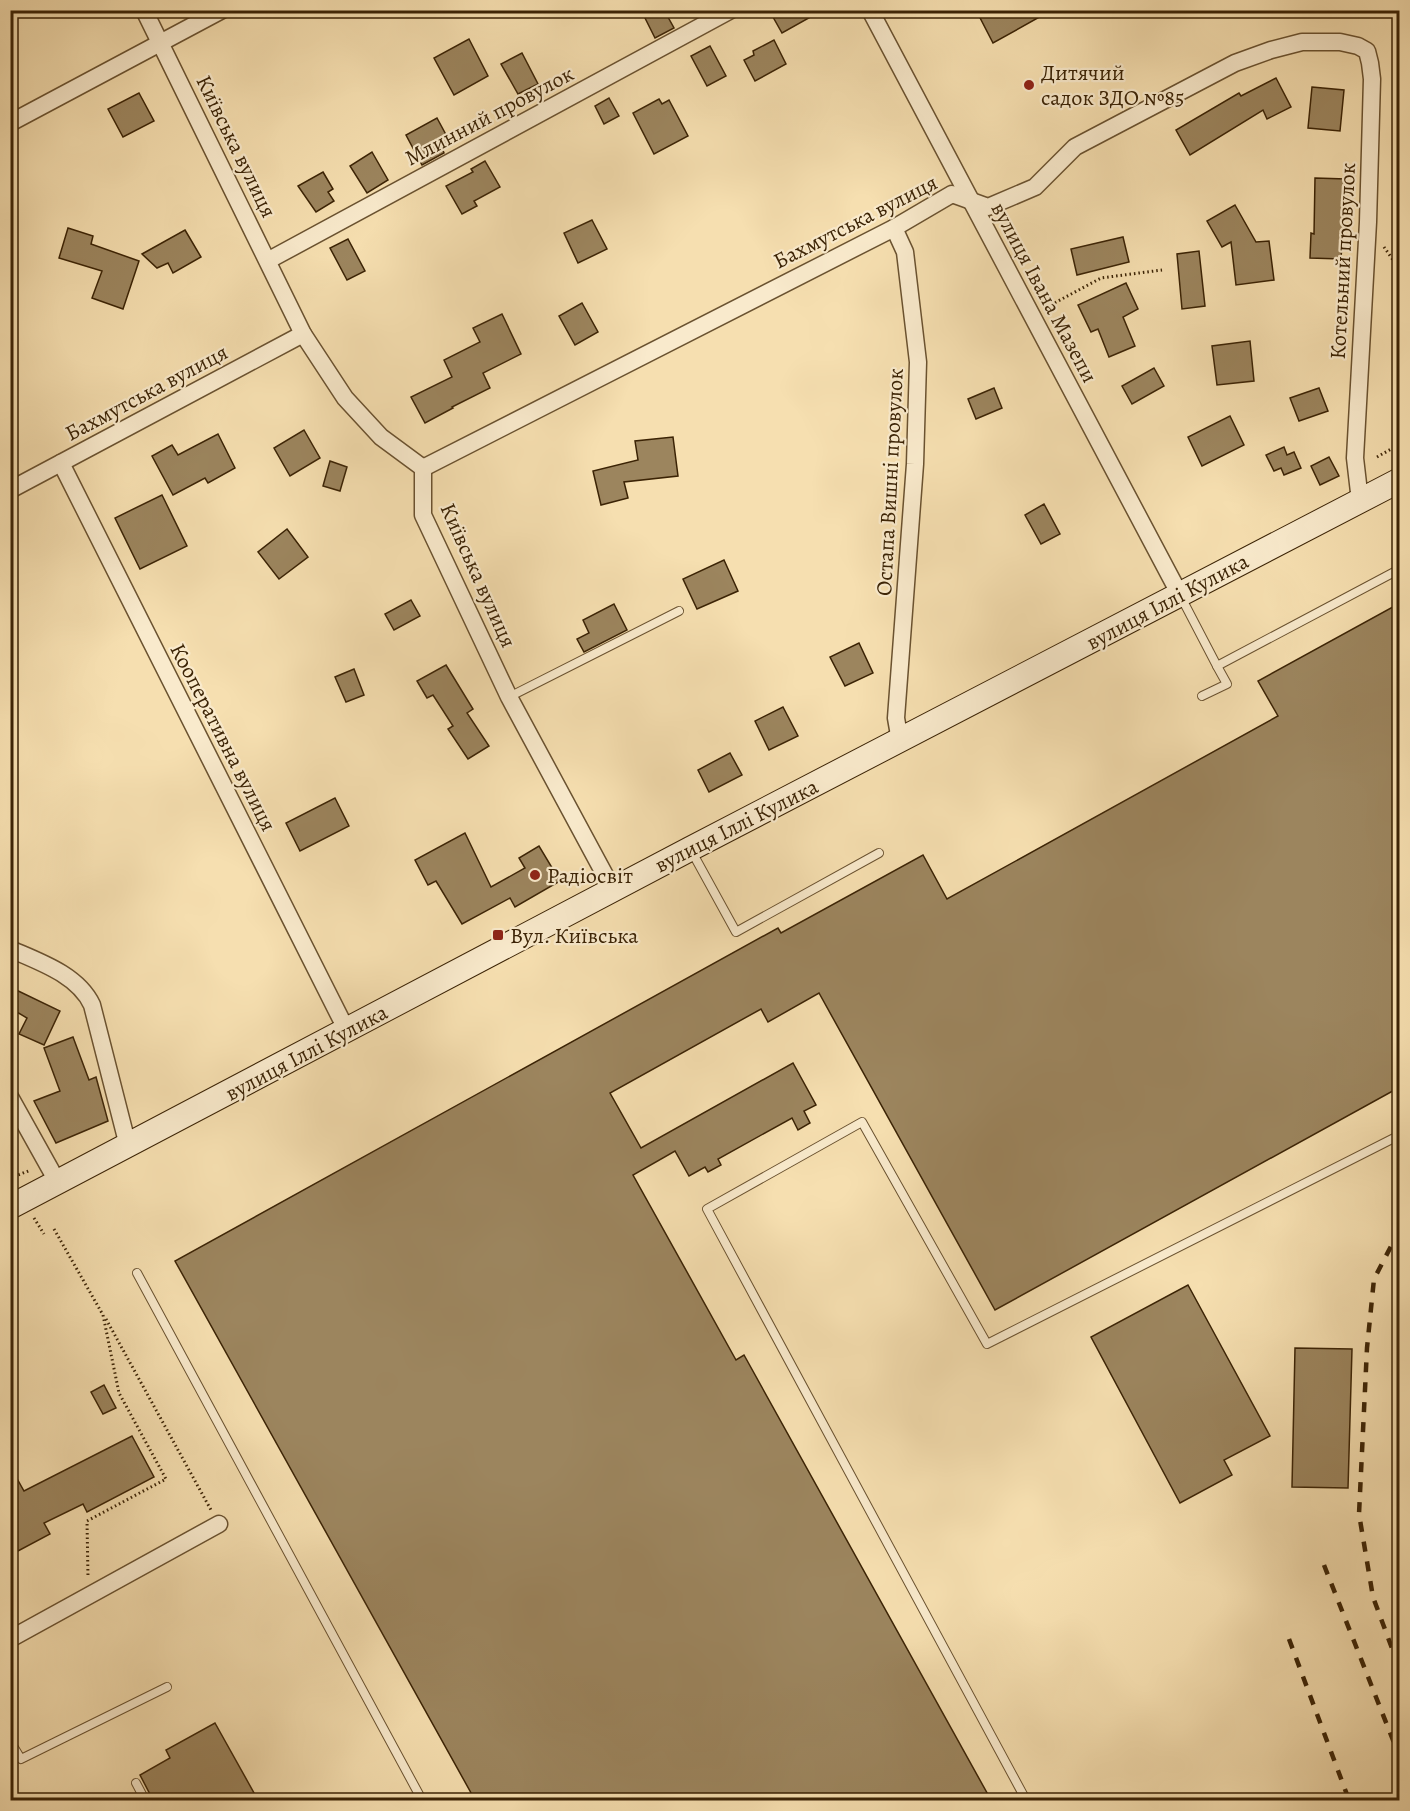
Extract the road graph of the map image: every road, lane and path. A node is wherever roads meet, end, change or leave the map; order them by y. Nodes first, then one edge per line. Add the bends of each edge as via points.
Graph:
1 (144, 10) edge
2 (222, 10) edge
3 (731, 10) edge
4 (870, 10) edge
5 (1341, 42) joint
6 (161, 43) junction
7 (10, 123) edge
8 (972, 202) junction
9 (894, 228) junction
10 (268, 260) junction
11 (1162, 270) dead end
12 (1032, 315) junction
13 (303, 334) junction
14 (1400, 444) edge
15 (1377, 457) dead end
16 (61, 463) junction
17 (423, 468) junction
18 (1400, 480) edge
19 (10, 490) edge
20 (1360, 501) junction
21 (1400, 569) edge
22 (1180, 595) junction
23 (679, 611) dead end
24 (1217, 666) junction
25 (1202, 696) dead end
26 (509, 697) junction
27 (900, 741) junction
28 (690, 849) junction
29 (879, 853) dead end
30 (613, 890) junction
31 (10, 949) edge
32 (347, 1031) junction
33 (10, 1097) edge
34 (1400, 1135) edge
35 (128, 1146) junction
36 (58, 1183) junction
37 (10, 1207) edge
38 (54, 1229) dead end
39 (137, 1273) dead end
40 (103, 1314) junction
41 (219, 1524) joint
42 (88, 1597) junction
43 (10, 1639) edge
44 (167, 1687) dead end
45 (10, 1742) edge
46 (136, 1783) dead end
47 (10, 1794) edge
48 (14, 1800) edge
49 (145, 1800) edge
50 (422, 1800) edge
51 (1026, 1800) edge

1 - 6 street, Київська вулиця
2 - 6 street
3 - 10 street, Млинний провулок
4 - 8 street, вулиця Івана Мазепи
5 - 8 street, Бахмутська вулиця via 1302,42 1235,63 1075,147 1035,187 988,207
5 - 20 street, Котельний провулок via 1367,51 1372,79 1355,458
6 - 7 street
6 - 10 street, Київська вулиця
8 - 9 street, Бахмутська вулиця via 952,194
8 - 12 street, вулиця Івана Мазепи
9 - 17 street, Бахмутська вулиця
9 - 27 street, Остапа Вишні провулок via 905,252 918,362 915,464 896,718
10 - 13 street, Київська вулиця
11 - 12 path via 1101,278
12 - 22 street, вулиця Івана Мазепи
13 - 16 street, Бахмутська вулиця
13 - 17 street, Київська вулиця via 345,398 381,437
14 - 15 path
16 - 19 street, Бахмутська вулиця
16 - 32 street, Кооперативна вулиця
17 - 26 street, Київська вулиця via 423,515
18 - 20 street, вулиця Іллі Кулика
20 - 22 street, вулиця Іллі Кулика
21 - 24 lane
22 - 24 lane
22 - 27 street, вулиця Іллі Кулика
23 - 26 lane
24 - 25 lane via 1227,684
26 - 30 street, Київська вулиця
27 - 28 street, вулиця Іллі Кулика
28 - 29 lane via 736,932
28 - 30 street, вулиця Іллі Кулика
30 - 32 street, вулиця Іллі Кулика
31 - 35 street via 62,974 87,995
32 - 35 street, вулиця Іллі Кулика
33 - 36 street
34 - 51 lane via 987,1344 862,1122 707,1209
35 - 36 street, вулиця Іллі Кулика
36 - 37 street, вулиця Іллі Кулика
38 - 40 path
39 - 50 lane
40 - 41 path
40 - 42 path via 120,1394 166,1479 87,1521
41 - 42 street
42 - 43 street
44 - 45 lane via 21,1759
46 - 49 lane
47 - 48 lane

